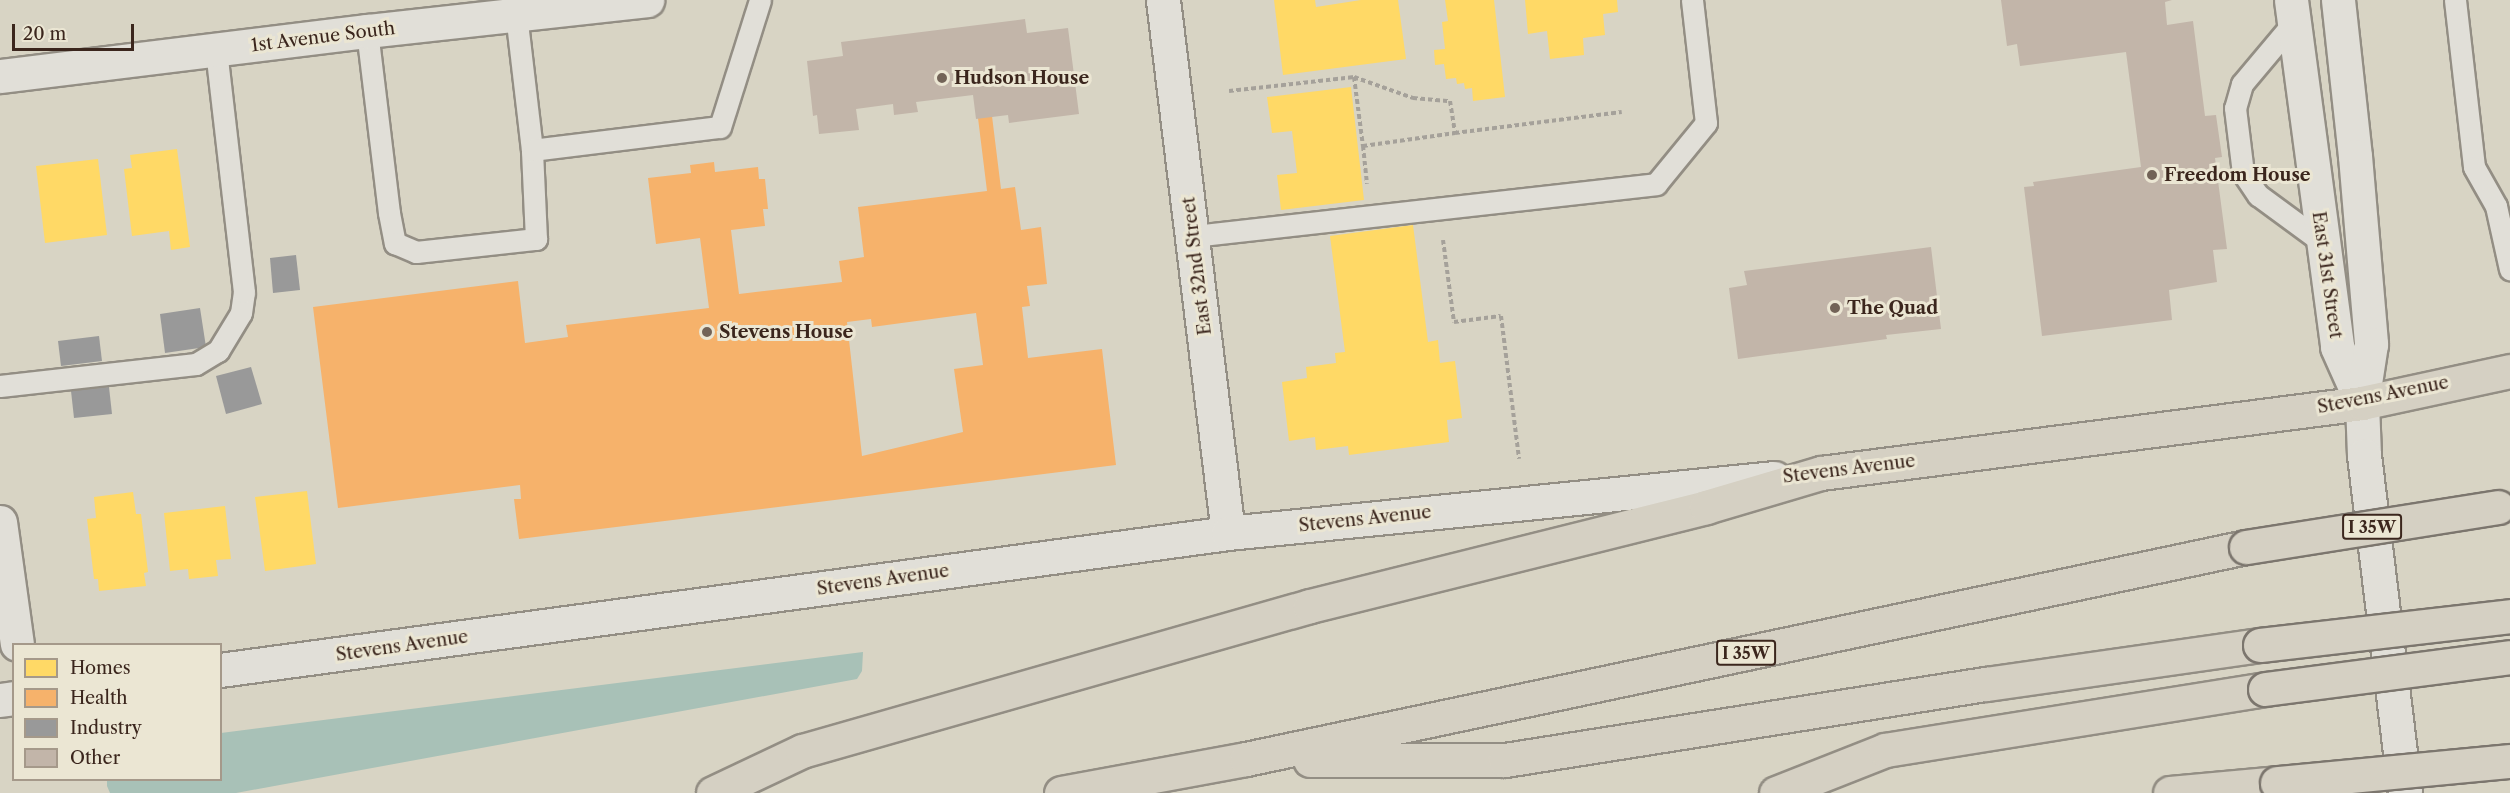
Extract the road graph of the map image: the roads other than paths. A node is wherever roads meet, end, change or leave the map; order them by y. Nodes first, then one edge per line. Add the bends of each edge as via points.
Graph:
1 (647, 0) edge
2 (760, 0) edge
3 (1163, 0) edge
4 (1692, 0) edge
5 (2338, 0) edge
6 (2455, 0) edge
7 (2293, 11) edge
8 (516, 14) junction
9 (367, 31) junction
10 (216, 50) junction
11 (0, 76) edge
12 (532, 150) junction
13 (1194, 236) junction
14 (2322, 242) junction
15 (2510, 269) edge
16 (2510, 371) edge
17 (0, 386) edge
18 (2362, 403) junction
19 (1821, 473) junction
20 (2504, 506) edge
21 (0, 522) edge
22 (1228, 533) junction
23 (2510, 616) edge
24 (17, 643) edge
25 (2510, 657) edge
26 (222, 670) edge
27 (1246, 759) junction
28 (2510, 761) edge
29 (713, 793) edge
30 (1061, 793) edge
31 (1776, 793) edge
32 (2170, 793) edge
33 (2405, 793) edge

1 - 8 street, 1st Avenue South
2 - 12 lane via 720,127
3 - 13 street, East 32nd Street
4 - 13 lane via 1706,123 1656,184
5 - 18 street, East 31st Street via 2371,344
6 - 15 lane via 2474,167 2496,206
7 - 14 street, East 31st Street
7 - 14 lane via 2242,84 2235,108 2243,173 2258,195
8 - 9 street, 1st Avenue South
8 - 12 lane
9 - 10 street, 1st Avenue South
9 - 12 lane via 388,213 395,243 416,252 536,239
10 - 11 street, 1st Avenue South
10 - 17 lane via 244,292 241,314 218,351 196,364
13 - 22 street, East 32nd Street
14 - 18 street, East 31st Street via 2337,346
16 - 18 main road, Stevens Avenue
18 - 19 main road, Stevens Avenue
18 - 33 street, East 31st Street via 2364,455
19 - 22 street, Stevens Avenue
19 - 29 main road via 1706,507 1310,606 802,751
20 - 27 main road, I 35W, bridge via 2246,547
21 - 24 street
22 - 26 street, Stevens Avenue
23 - 27 main road, bridge via 2260,645 1986,684 1505,760
25 - 31 main road, bridge via 2265,689 1886,750
27 - 30 main road, I 35W
28 - 32 main road, bridge

